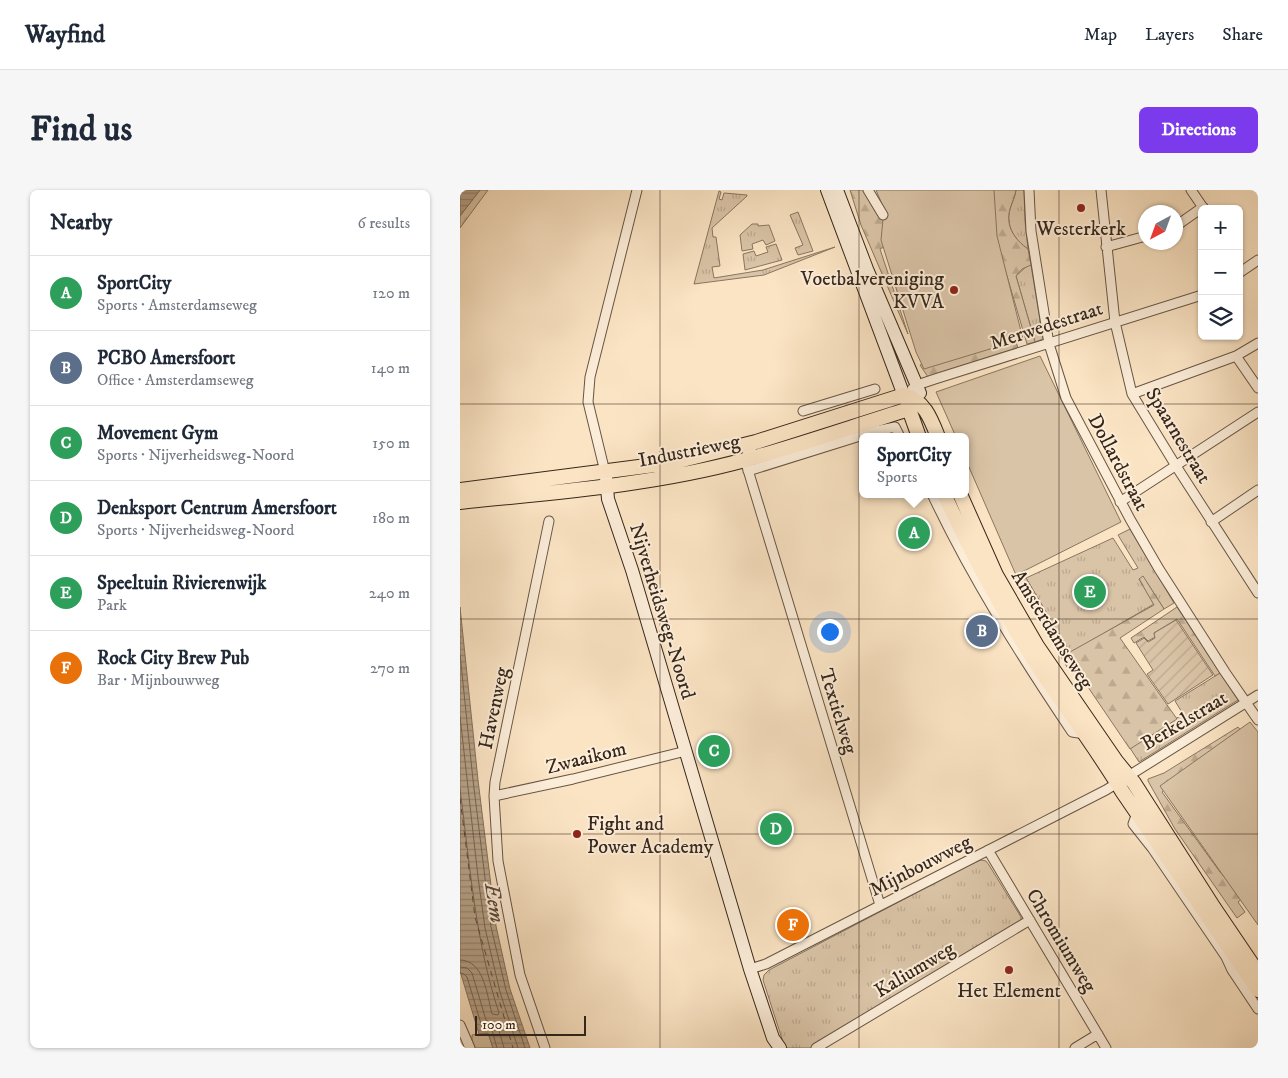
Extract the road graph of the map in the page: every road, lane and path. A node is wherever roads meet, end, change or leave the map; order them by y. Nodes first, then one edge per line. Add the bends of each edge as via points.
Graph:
1 (637, 190) edge
2 (827, 190) edge
3 (837, 190) edge
4 (868, 190) edge
5 (1030, 190) edge
6 (1101, 190) edge
7 (1191, 190) edge
8 (1201, 205) edge
9 (1198, 211) edge
10 (883, 215) dead end
11 (1183, 221) edge
12 (1138, 238) edge
13 (1106, 246) junction
14 (1258, 260) edge
15 (1243, 267) edge
16 (1198, 296) edge
17 (1115, 322) junction
18 (1258, 343) edge
19 (1049, 344) junction
20 (1236, 356) junction
21 (1258, 388) edge
22 (875, 389) dead end
23 (1132, 394) junction
24 (912, 397) junction
25 (1258, 412) edge
26 (813, 424) junction
27 (868, 433) edge
28 (898, 433) edge
29 (918, 433) edge
30 (936, 433) edge
31 (859, 435) edge
32 (756, 442) junction
33 (747, 466) junction
34 (1176, 466) junction
35 (606, 479) junction
36 (460, 490) edge
37 (1258, 490) edge
38 (934, 498) edge
39 (946, 498) edge
40 (962, 498) edge
41 (460, 502) edge
42 (1120, 502) junction
43 (549, 521) dead end
44 (1211, 522) junction
45 (1255, 580) edge
46 (1258, 593) edge
47 (1258, 694) edge
48 (1246, 703) junction
49 (1258, 720) edge
50 (1085, 734) junction
51 (686, 751) junction
52 (1117, 782) junction
53 (494, 796) junction
54 (1137, 813) junction
55 (988, 850) junction
56 (880, 905) junction
57 (1030, 920) junction
58 (750, 969) junction
59 (1258, 972) edge
60 (1258, 990) edge
61 (1258, 1009) edge
62 (460, 1025) edge
63 (1098, 1034) junction
64 (466, 1044) edge
65 (775, 1044) edge
66 (545, 1048) edge
67 (816, 1048) edge
68 (1075, 1048) edge
69 (1106, 1048) edge

1 - 35 street, Nijverheidsweg-Noord via 590,377 588,402
2 - 24 street via 844,239
3 - 24 street
4 - 10 street
5 - 19 street, Dollardstraat via 1031,227
6 - 13 street, Spaarnestraat
7 - 8 street
9 - 11 street
12 - 13 street
13 - 17 street, Spaarnestraat
14 - 15 street
16 - 17 street, Merwedestraat
17 - 19 street, Merwedestraat
17 - 23 street, Spaarnestraat
18 - 20 street
19 - 24 street, Merwedestraat
19 - 42 street, Dollardstraat via 1066,398
20 - 21 street
20 - 23 street
22 - 26 street via 806,410
23 - 34 street, Spaarnestraat
24 - 26 main road, Industrieweg
24 - 29 main road
24 - 30 main road via 929,414
24 - 33 main road, Industrieweg
25 - 34 street
26 - 32 main road, Industrieweg
27 - 28 street, Industrieweg via 895,427
31 - 33 street, Industrieweg
32 - 33 street via 748,452
32 - 35 main road, Industrieweg
33 - 35 main road, Industrieweg
33 - 56 street, Textielweg
34 - 42 street
34 - 44 street, Spaarnestraat
35 - 36 main road, Industrieweg
35 - 41 main road, Industrieweg
35 - 51 street, Nijverheidsweg-Noord via 608,499
37 - 44 street
38 - 50 street, Amsterdamseweg via 984,593 1042,687 1072,732
39 - 50 main road, Amsterdamseweg via 1007,615
40 - 52 main road, Amsterdamseweg via 1023,623
42 - 48 street, Dollardstraat via 1174,594
43 - 53 street, Havenweg
44 - 45 street, Spaarnestraat
45 - 46 street, Spaarnestraat
47 - 48 street, Berkelstraat
48 - 49 street, Dollardstraat
48 - 52 street, Berkelstraat
50 - 52 main road, Amsterdamseweg
51 - 53 street, Zwaaikom
51 - 58 street, Nijverheidsweg-Noord
52 - 54 main road, Amsterdamseweg
52 - 55 street, Mijnbouwweg
52 - 59 main road, Amsterdamseweg via 1214,908
53 - 66 street, Havenweg via 498,861 520,975
54 - 60 main road, Amsterdamseweg
54 - 61 street, Amsterdamseweg via 1133,824 1226,957
55 - 56 street, Mijnbouwweg
55 - 57 street, Chromiumweg
56 - 58 street, Mijnbouwweg via 766,964
57 - 63 street, Chromiumweg
57 - 67 street, Kaliumweg
58 - 65 street, Nijverheidsweg-Noord
62 - 64 street
63 - 68 street
63 - 69 street, Chromiumweg

